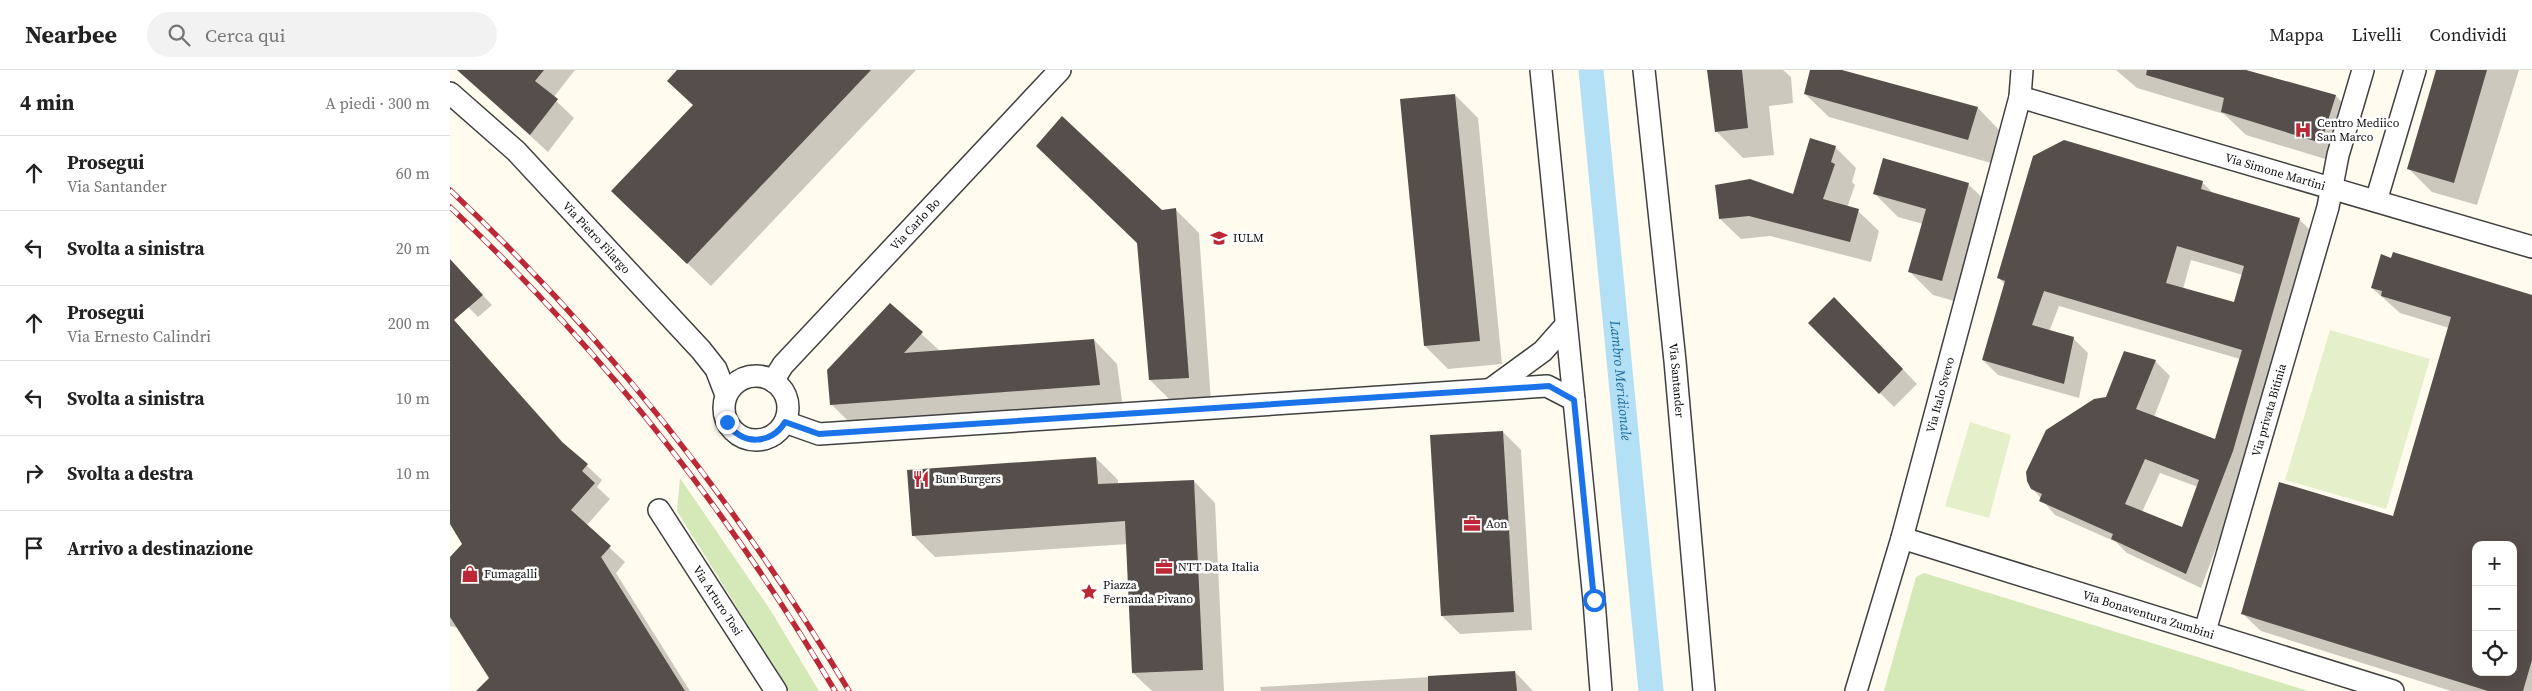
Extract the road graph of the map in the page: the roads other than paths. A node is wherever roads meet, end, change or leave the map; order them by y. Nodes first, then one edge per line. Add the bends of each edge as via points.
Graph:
1 (1060, 70) edge
2 (1541, 70) edge
3 (1644, 70) edge
4 (2022, 70) edge
5 (2363, 70) edge
6 (2415, 70) edge
7 (450, 93) edge
8 (2020, 97) junction
9 (2332, 188) junction
10 (2376, 201) junction
11 (2532, 247) edge
12 (1566, 325) junction
13 (773, 380) junction
14 (1491, 389) junction
15 (726, 395) junction
16 (1574, 400) junction
17 (785, 422) junction
18 (659, 510) dead end
19 (1902, 538) junction
20 (2204, 631) junction
21 (776, 691) edge
22 (1601, 691) edge
23 (1704, 691) edge
24 (1856, 691) edge
25 (2393, 691) edge

1 - 13 street, Via Carlo Bo
2 - 12 street
3 - 23 street, Via Santander via 1675,361
4 - 8 street, Via Italo Svevo
5 - 9 street, Via privata Bitinia via 2338,155
6 - 10 street
7 - 15 street, Via Pietro Filargo via 516,151 701,350 716,369
8 - 9 street, Via Simone Martini
8 - 19 street, Via Italo Svevo
9 - 10 street, Via Simone Martini
9 - 20 street, Via privata Bitinia
10 - 11 street, Via Simone Martini
12 - 14 street via 1543,351
12 - 16 street
13 - 15 street via 746,377 733,385
13 - 17 street via 787,399
14 - 16 street via 1549,386
14 - 17 street via 819,434
15 - 17 street via 726,418 734,431 743,437 754,440 769,437
16 - 22 street
18 - 21 street, Via Arturo Tosi
19 - 20 street, Via Bonaventura Zumbini
19 - 24 street, Via Italo Svevo
20 - 25 street, Via Bonaventura Zumbini

